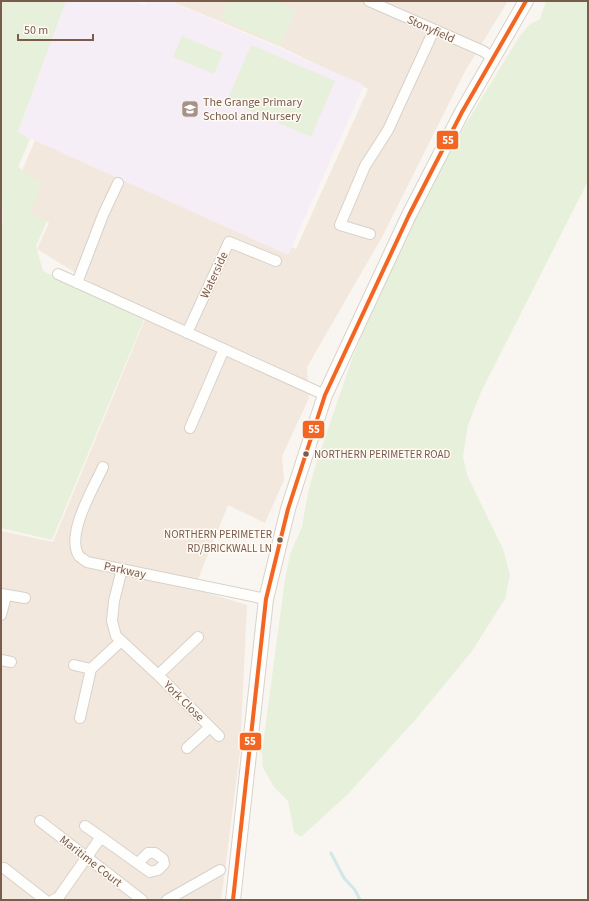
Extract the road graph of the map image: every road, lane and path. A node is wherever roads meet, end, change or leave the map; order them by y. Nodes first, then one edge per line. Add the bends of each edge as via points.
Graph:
1 (369, 1) edge
2 (526, 1) edge
3 (434, 30) junction
4 (493, 58) junction
5 (118, 183) dead end
6 (370, 234) dead end
7 (276, 261) dead end
8 (58, 274) dead end
9 (77, 283) junction
10 (188, 333) junction
11 (224, 349) junction
12 (325, 395) junction
13 (190, 428) dead end
14 (104, 467) dead end
15 (122, 569) junction
16 (4, 595) edge
17 (25, 598) dead end
18 (266, 599) junction
19 (1, 615) edge
20 (198, 637) dead end
21 (121, 641) junction
22 (1, 660) edge
23 (11, 662) dead end
24 (74, 665) dead end
25 (91, 670) junction
26 (158, 675) junction
27 (80, 718) dead end
28 (210, 727) junction
29 (219, 736) dead end
30 (187, 748) dead end
31 (40, 821) dead end
32 (85, 826) dead end
33 (101, 837) junction
34 (87, 857) junction
35 (138, 863) dead end
36 (4, 868) dead end
37 (220, 870) dead end
38 (45, 900) edge
39 (53, 900) edge
40 (142, 900) edge
41 (167, 900) edge
42 (233, 900) edge

1 - 3 street, Stonyfield
2 - 4 main road
3 - 4 street, Stonyfield via 483,51
3 - 6 street via 388,130 365,166 340,225
4 - 12 main road via 409,215
5 - 9 street
7 - 10 street, Waterside via 229,242
8 - 9 street
9 - 10 street
10 - 11 street
11 - 12 street
11 - 13 street
12 - 18 main road via 288,509
14 - 15 street, Parkway via 78,520 75,541 80,556 87,562
15 - 18 street, Parkway
15 - 21 street, York Close via 112,621 116,636
16 - 17 street
16 - 19 street
18 - 42 main road
20 - 26 street, York Close
21 - 25 street
21 - 26 street, York Close
22 - 23 street
24 - 25 street
25 - 27 street
26 - 28 street, York Close
28 - 29 street, York Close
28 - 30 street, York Close
31 - 34 street, Maritime Court
32 - 33 street
33 - 34 street
33 - 35 street
34 - 39 street via 58,898
34 - 40 street, Maritime Court
36 - 38 street
37 - 41 street

